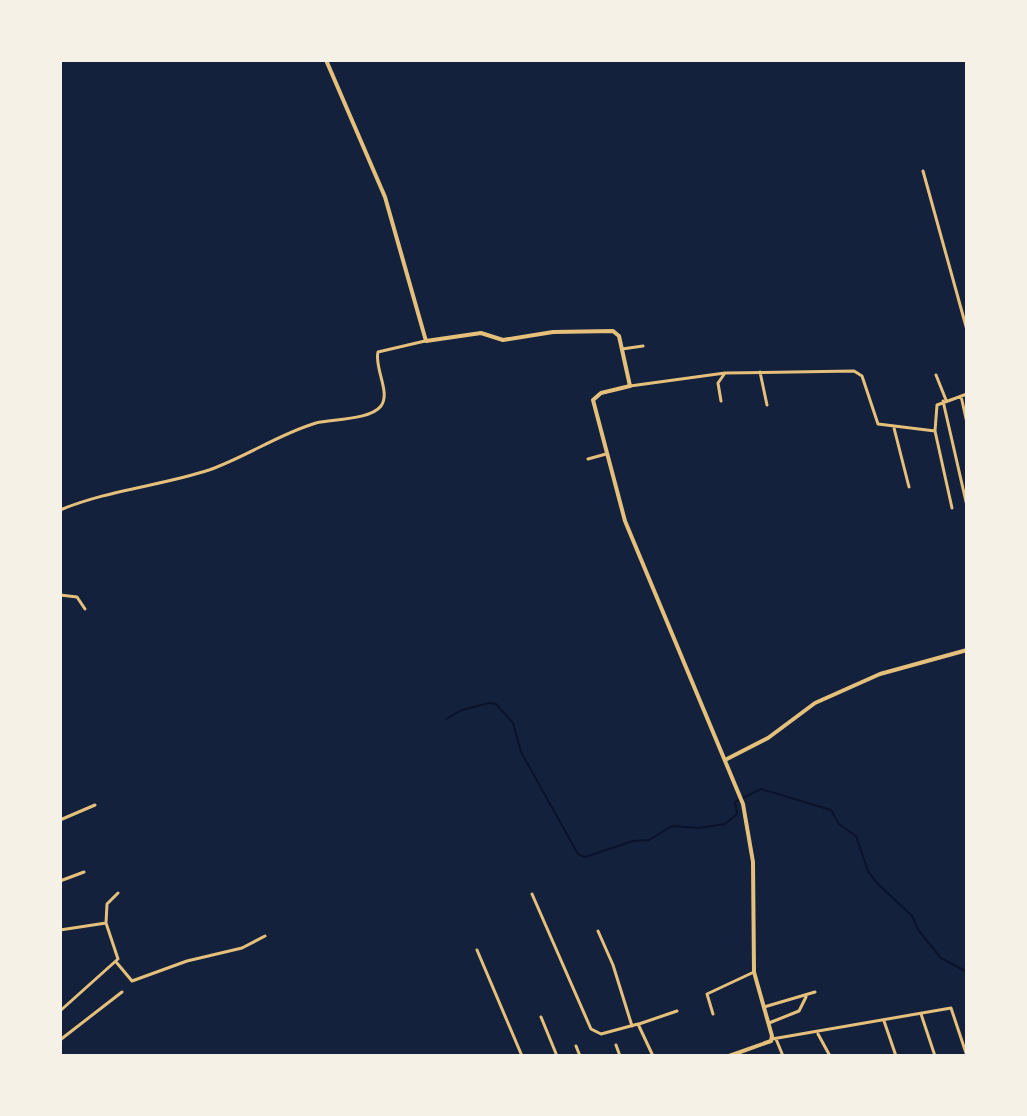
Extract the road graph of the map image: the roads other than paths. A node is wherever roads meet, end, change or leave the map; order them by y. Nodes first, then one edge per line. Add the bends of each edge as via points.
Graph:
1 (326, 60) edge
2 (923, 171) dead end
3 (967, 330) edge
4 (426, 341) junction
5 (643, 346) dead end
6 (622, 349) junction
7 (760, 372) junction
8 (725, 373) junction
9 (936, 375) dead end
10 (630, 386) junction
11 (967, 394) edge
12 (961, 396) junction
13 (944, 400) junction
14 (721, 401) dead end
15 (767, 405) dead end
16 (967, 423) edge
17 (894, 428) junction
18 (935, 431) junction
19 (606, 454) junction
20 (588, 459) dead end
21 (909, 487) dead end
22 (967, 506) edge
23 (952, 508) dead end
24 (60, 510) edge
25 (60, 595) edge
26 (85, 609) dead end
27 (967, 650) edge
28 (725, 760) junction
29 (95, 805) dead end
30 (60, 820) edge
31 (84, 872) dead end
32 (60, 881) edge
33 (118, 893) dead end
34 (532, 894) dead end
35 (106, 923) junction
36 (60, 930) edge
37 (598, 931) dead end
38 (265, 936) dead end
39 (477, 950) dead end
40 (117, 963) junction
41 (754, 972) junction
42 (122, 992) dead end
43 (815, 992) dead end
44 (806, 997) junction
45 (764, 1007) junction
46 (60, 1011) edge
47 (677, 1011) dead end
48 (713, 1014) dead end
49 (921, 1014) junction
50 (541, 1017) dead end
51 (884, 1021) junction
52 (769, 1023) junction
53 (638, 1024) junction
54 (632, 1026) junction
55 (818, 1034) junction
56 (774, 1039) junction
57 (60, 1040) edge
58 (616, 1045) dead end
59 (576, 1046) dead end
60 (522, 1056) edge
61 (557, 1056) edge
62 (580, 1056) edge
63 (620, 1056) edge
64 (653, 1056) edge
65 (729, 1056) edge
66 (783, 1056) edge
67 (830, 1056) edge
68 (896, 1056) edge
69 (935, 1056) edge
70 (967, 1056) edge

1 - 4 street via 385,197
2 - 3 street
4 - 6 street via 481,333 503,340 613,331
4 - 24 street via 378,352 384,398 371,413 317,423 205,471
5 - 6 street
6 - 10 street
7 - 8 street
7 - 15 street
7 - 17 street via 858,372 876,422
8 - 10 street
8 - 14 street via 718,383
9 - 13 street
10 - 19 street via 593,398
11 - 12 street
12 - 13 street
12 - 16 street
13 - 18 street via 936,408
13 - 22 street
17 - 18 street
17 - 21 street
18 - 23 street
19 - 20 street
19 - 28 street via 625,521
25 - 26 street via 77,597
27 - 28 street via 880,674 815,703 763,741
28 - 41 street via 751,835
29 - 30 street
31 - 32 street
33 - 35 street via 107,904
34 - 54 street via 593,1032
35 - 36 street
35 - 40 street
37 - 54 street
38 - 40 street via 132,981
39 - 60 street
40 - 46 street
41 - 45 street
41 - 48 street via 707,994
42 - 57 street
43 - 44 street
44 - 45 street
44 - 52 street via 799,1011
45 - 52 street
47 - 53 street
49 - 51 street
49 - 69 street
49 - 70 street via 953,1009
50 - 61 street
51 - 55 street
51 - 68 street
52 - 56 street
53 - 54 street
53 - 64 street
55 - 56 street
55 - 67 street
56 - 65 street
56 - 66 street
58 - 63 street
59 - 62 street

